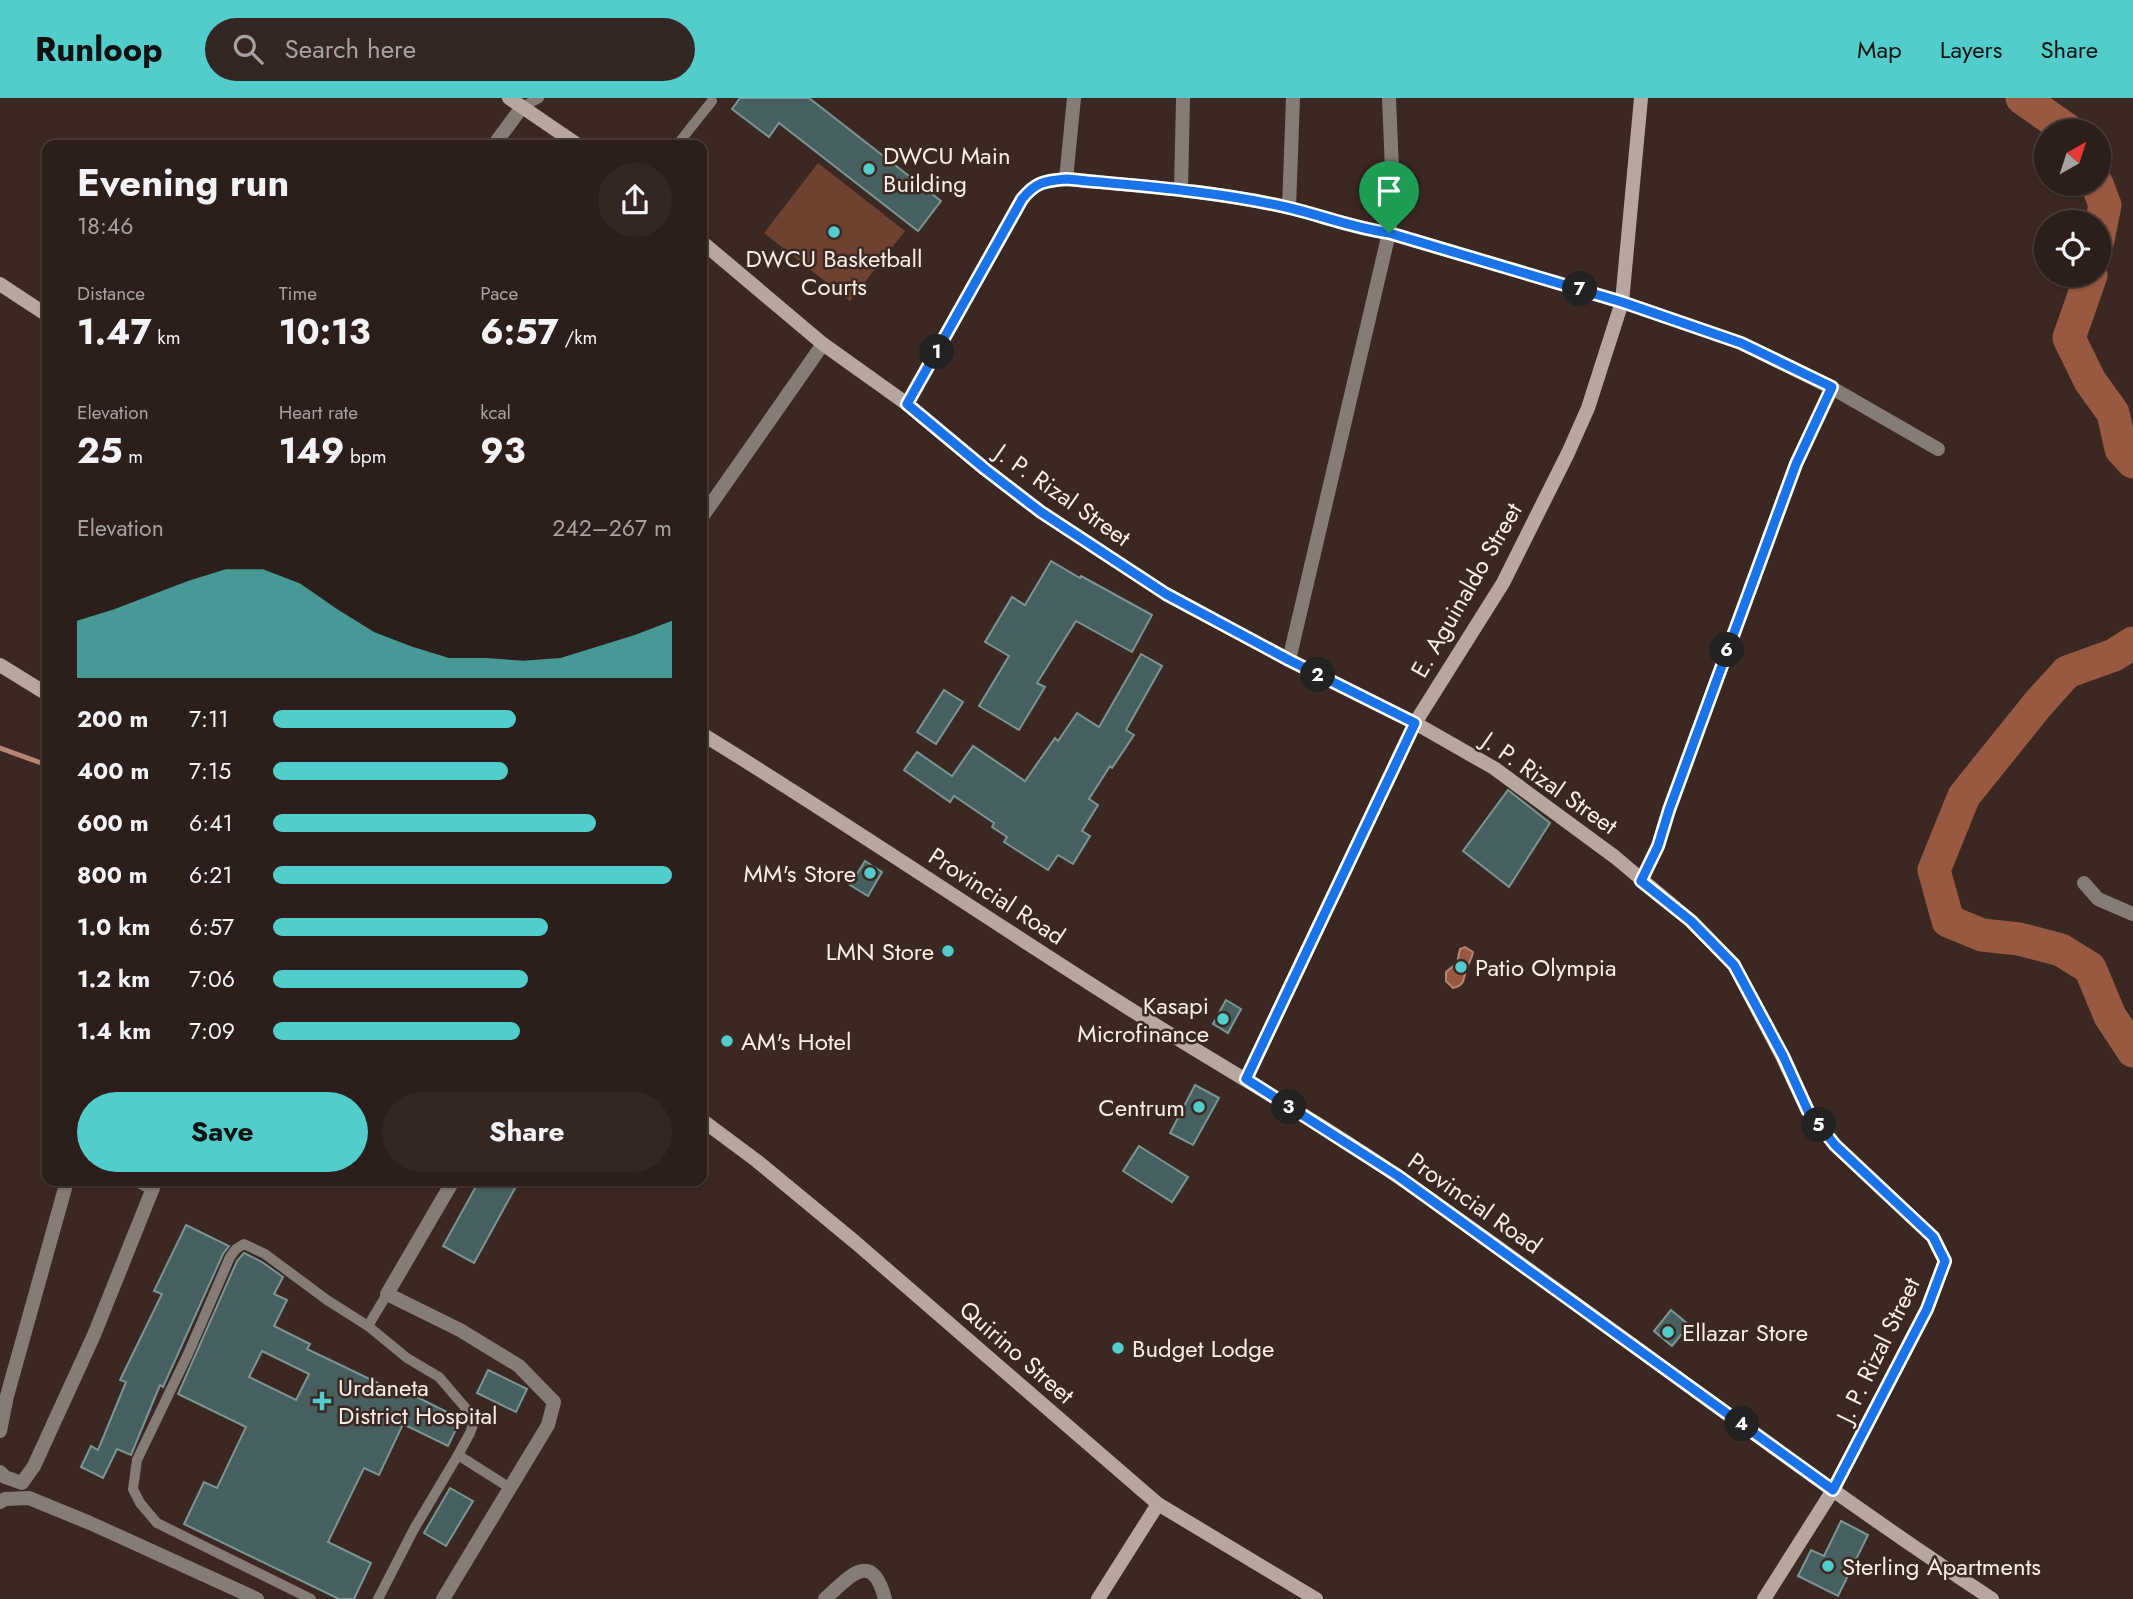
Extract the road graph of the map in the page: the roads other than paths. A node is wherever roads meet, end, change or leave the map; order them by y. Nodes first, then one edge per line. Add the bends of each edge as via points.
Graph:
1 (509, 98) edge
2 (539, 98) edge
3 (1074, 98) edge
4 (1183, 98) edge
5 (1293, 98) edge
6 (1389, 98) edge
7 (1641, 98) edge
8 (712, 102) dead end
9 (523, 107) junction
10 (498, 140) edge
11 (571, 140) edge
12 (681, 140) edge
13 (1066, 179) junction
14 (1181, 190) junction
15 (1289, 208) junction
16 (1389, 233) junction
17 (707, 246) edge
18 (0, 284) edge
19 (1622, 302) junction
20 (42, 312) edge
21 (823, 344) junction
22 (1832, 387) junction
23 (907, 404) junction
24 (1938, 449) dead end
25 (707, 510) edge
26 (1289, 660) junction
27 (0, 665) edge
28 (42, 691) edge
29 (1415, 723) junction
30 (707, 737) edge
31 (1641, 881) junction
32 (2084, 883) dead end
33 (2133, 914) edge
34 (1246, 1079) junction
35 (707, 1124) edge
36 (66, 1186) edge
37 (149, 1186) edge
38 (450, 1186) edge
39 (387, 1294) junction
40 (368, 1326) junction
41 (0, 1431) edge
42 (458, 1455) junction
43 (0, 1472) edge
44 (510, 1488) junction
45 (1833, 1490) junction
46 (0, 1502) edge
47 (1158, 1504) junction
48 (257, 1599) edge
49 (311, 1599) edge
50 (378, 1599) edge
51 (443, 1599) edge
52 (825, 1599) edge
53 (886, 1599) edge
54 (1098, 1599) edge
55 (1316, 1599) edge
56 (1765, 1599) edge
57 (1992, 1599) edge

1 - 9 street
2 - 9 lane
3 - 13 street
4 - 14 street
5 - 15 street
6 - 16 street via 1393,194
7 - 19 street, E. Aguinaldo Street
8 - 12 lane
9 - 10 street
9 - 11 street
13 - 14 street
13 - 23 street via 1033,186 1022,199
14 - 15 street
15 - 16 street
16 - 19 street
16 - 26 street
17 - 21 street, J. P. Rizal Street
18 - 20 street
19 - 22 street via 1741,343
19 - 29 street, E. Aguinaldo Street via 1588,408 1568,453 1503,583
21 - 23 street, J. P. Rizal Street
21 - 25 street
22 - 24 street
22 - 31 street via 1796,464 1658,846
23 - 26 street, J. P. Rizal Street via 1041,512 1166,594
26 - 29 street, J. P. Rizal Street
27 - 28 street
29 - 31 street, J. P. Rizal Street via 1494,768
29 - 34 street, E. Aguinaldo Street
30 - 34 street, Provincial Road via 1122,1005
31 - 45 street, J. P. Rizal Street via 1691,921 1734,965 1808,1111 1835,1145 1933,1237 1945,1261 1927,1309
32 - 33 street via 2098,899
34 - 45 street, Provincial Road via 1398,1176
35 - 47 street, Quirino Street via 855,1242
36 - 41 street
37 - 43 street via 153,1188 94,1335 34,1466 22,1483
38 - 39 street
39 - 40 lane
39 - 44 street via 519,1366 554,1402 548,1425
40 - 42 lane via 439,1377 475,1419
40 - 49 lane via 265,1254 244,1244 236,1249 134,1475 133,1489 157,1522
42 - 44 lane
42 - 50 lane
44 - 51 street
45 - 56 street, J. P. Rizal Street
45 - 57 street, Provincial Road
46 - 48 street via 29,1498
47 - 54 street
47 - 55 street, Quirino Street
52 - 53 street via 857,1571 868,1570 875,1574

